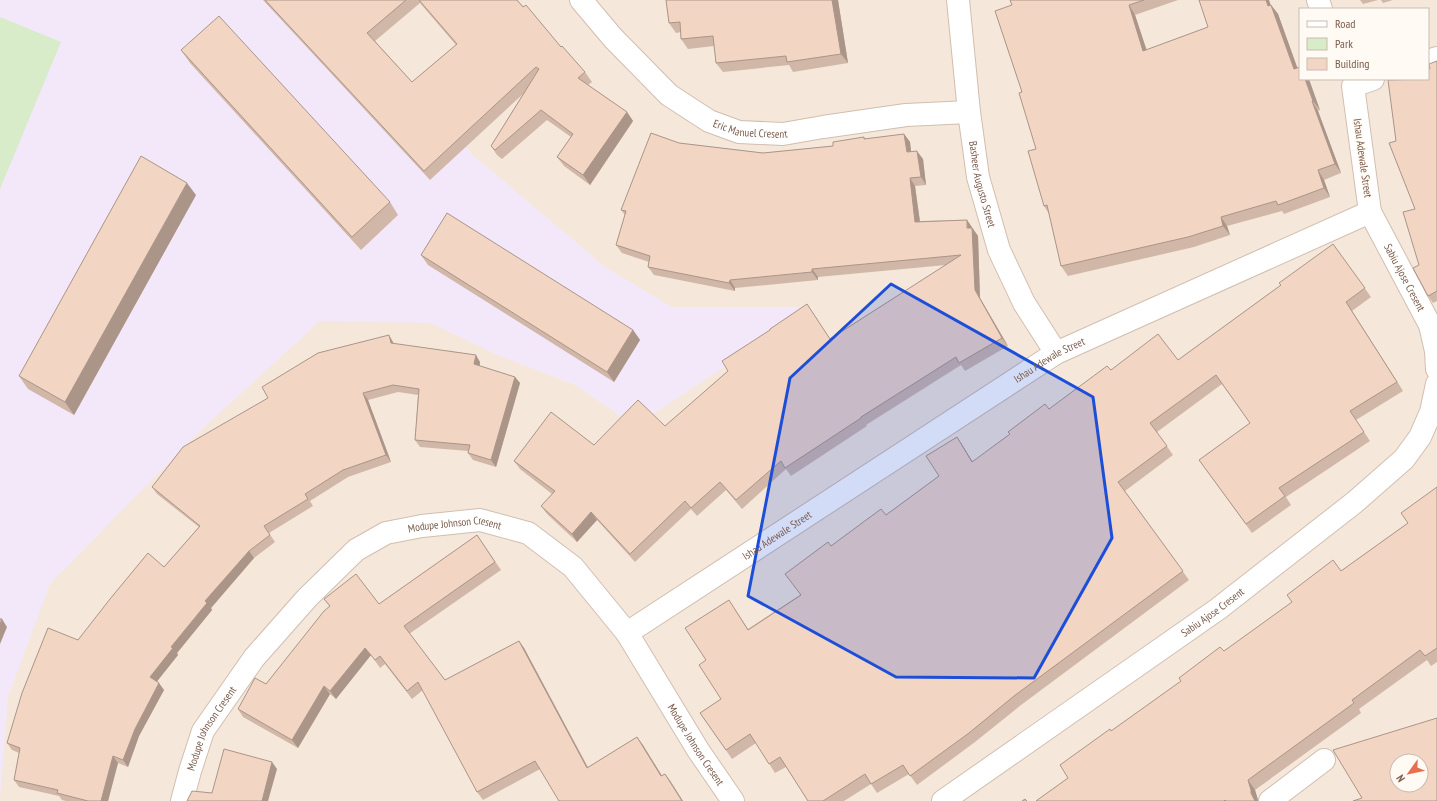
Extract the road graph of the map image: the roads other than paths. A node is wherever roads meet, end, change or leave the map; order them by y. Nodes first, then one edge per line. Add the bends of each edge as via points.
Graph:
1 (581, 0) edge
2 (958, 0) edge
3 (1366, 80) edge
4 (1352, 82) edge
5 (969, 112) junction
6 (1370, 212) junction
7 (1056, 352) junction
8 (1437, 368) edge
9 (1437, 384) edge
10 (627, 633) junction
11 (1324, 760) dead end
12 (182, 801) edge
13 (732, 801) edge
14 (943, 801) edge
15 (1270, 801) edge

1 - 5 street, Eric Manuel Cresent via 613,38 669,95 709,121 739,132 783,134 906,115
2 - 5 street, Basheer Augusto Street
3 - 4 street, Ishau Adewale Street
4 - 6 street, Ishau Adewale Street
5 - 7 street, Basheer Augusto Street via 978,177 999,250 1024,303
6 - 7 street, Ishau Adewale Street
6 - 8 street, Sabiu Ajose Cresent via 1430,325
7 - 10 street, Ishau Adewale Street
9 - 14 street, Sabiu Ajose Cresent via 1432,412 1420,437 1404,459 1355,502 1218,610
10 - 12 street, Modupe Johnson Cresent via 573,567 528,533 480,520 422,526 386,533 356,550 307,598 254,658 203,731
10 - 13 street, Modupe Johnson Cresent
11 - 15 street

